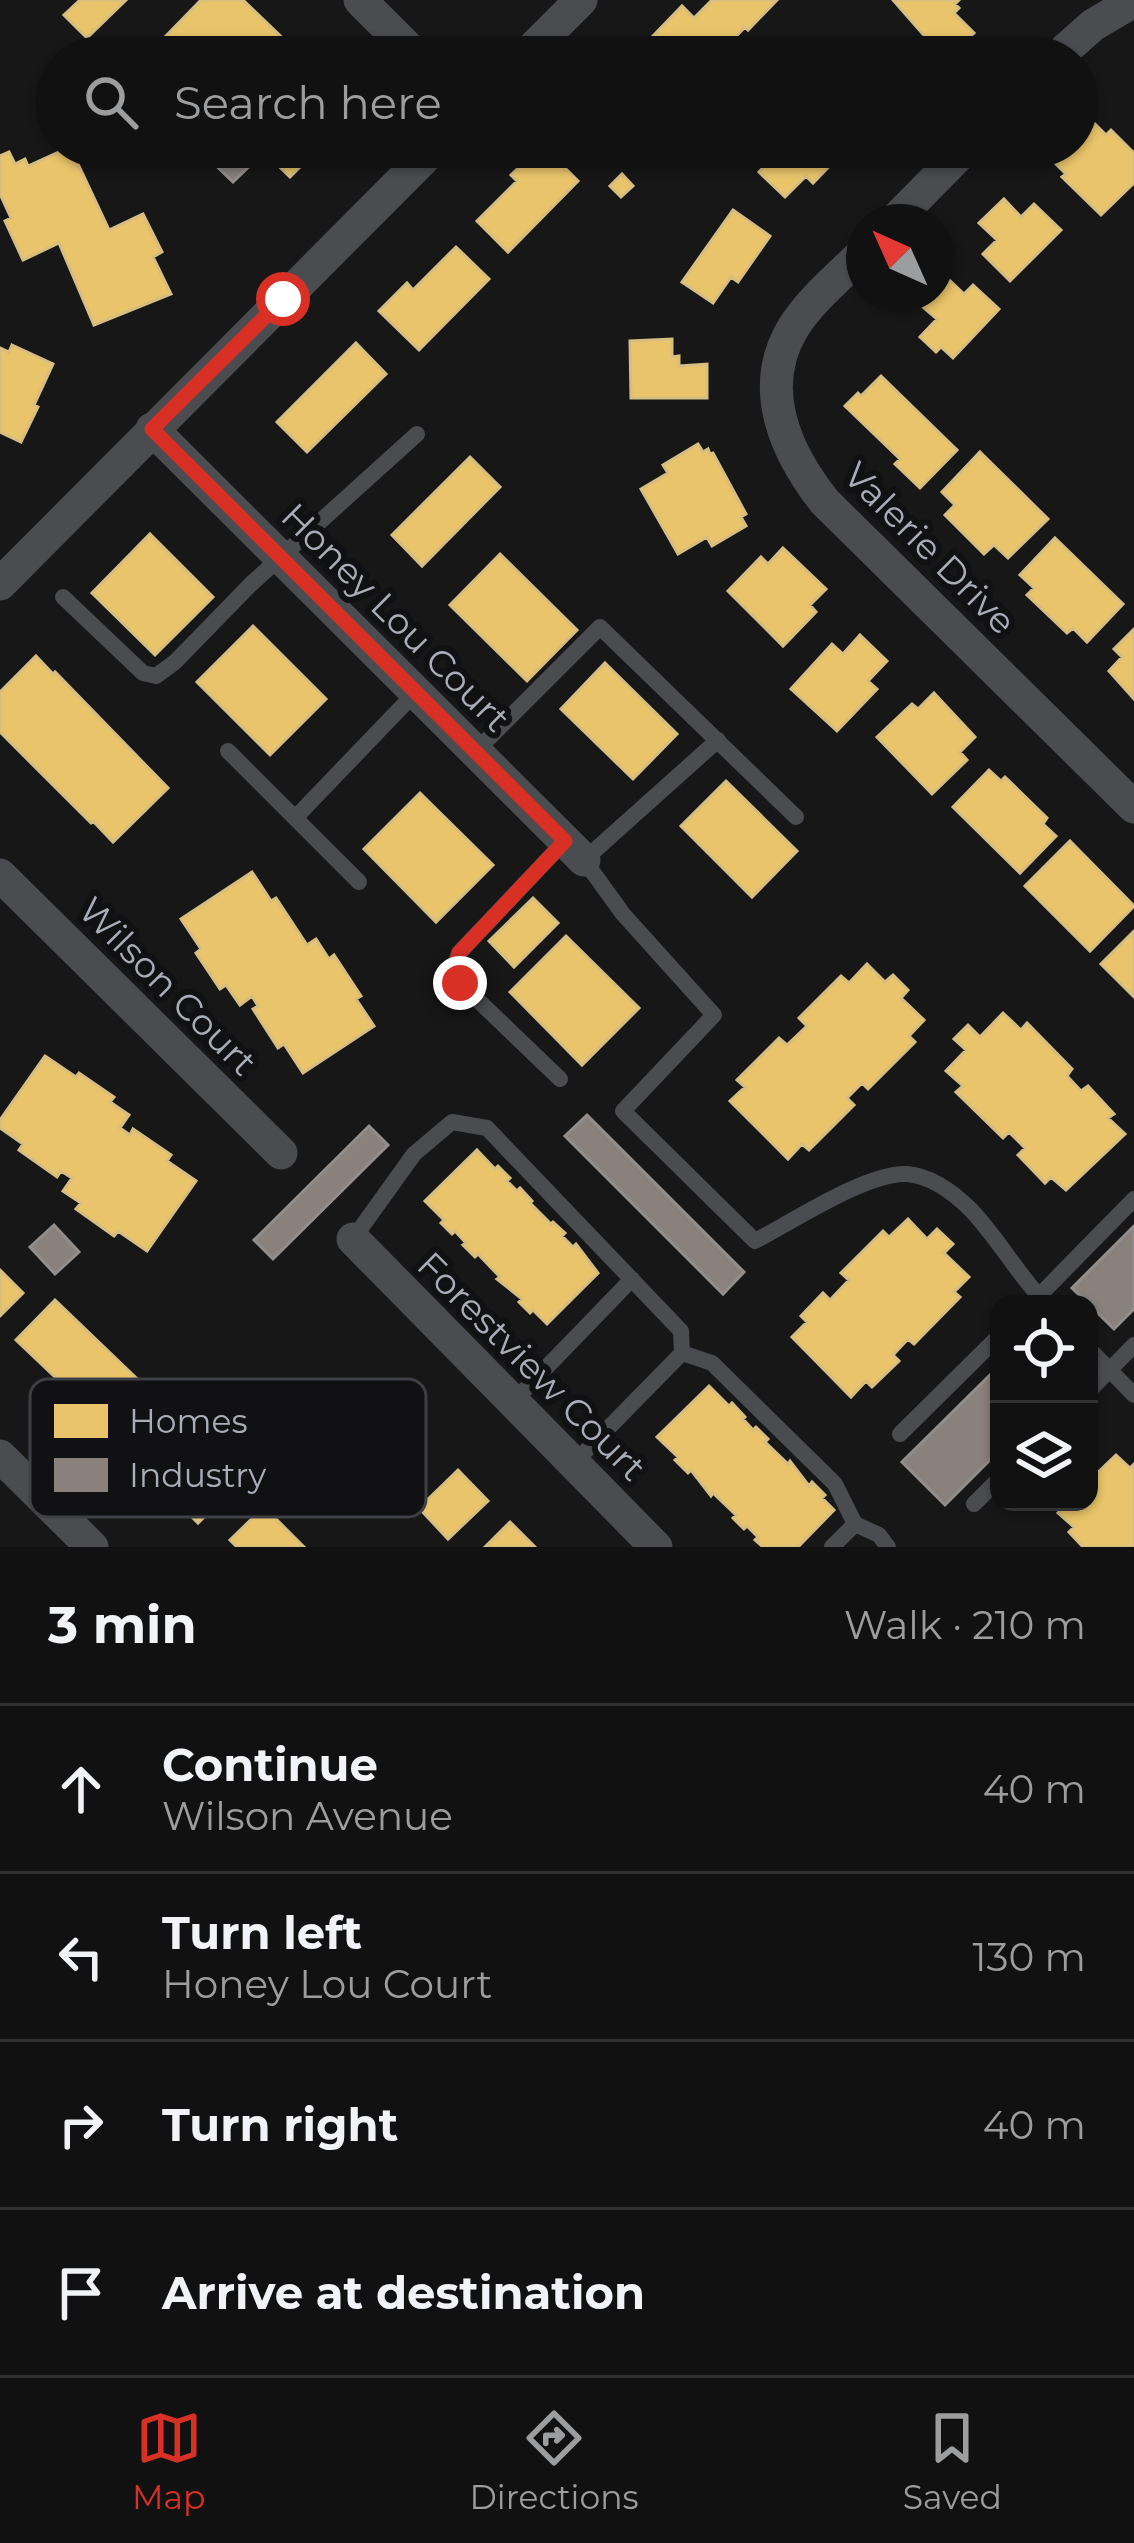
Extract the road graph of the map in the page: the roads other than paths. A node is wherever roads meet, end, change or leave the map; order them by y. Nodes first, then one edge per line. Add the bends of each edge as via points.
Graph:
1 (360, 0) edge
2 (580, 0) edge
3 (1134, 1) edge
4 (396, 36) edge
5 (545, 36) edge
6 (1081, 36) edge
7 (414, 168) edge
8 (946, 168) edge
9 (911, 204) edge
10 (846, 271) edge
11 (152, 429) junction
12 (417, 434) dead end
13 (280, 556) junction
14 (0, 584) edge
15 (63, 596) dead end
16 (416, 692) junction
17 (718, 740) junction
18 (228, 751) dead end
19 (476, 751) junction
20 (1134, 807) edge
21 (296, 818) junction
22 (796, 818) dead end
23 (575, 850) junction
24 (0, 874) edge
25 (359, 882) dead end
26 (560, 1079) dead end
27 (281, 1153) dead end
28 (1134, 1199) edge
29 (353, 1239) joint
30 (632, 1279) junction
31 (1033, 1295) edge
32 (1045, 1295) edge
33 (990, 1345) edge
34 (1134, 1346) edge
35 (682, 1353) junction
36 (1098, 1357) edge
37 (1110, 1370) junction
38 (1098, 1382) edge
39 (1134, 1395) edge
40 (514, 1402) junction
41 (900, 1434) dead end
42 (0, 1456) edge
43 (574, 1463) junction
44 (30, 1486) edge
45 (990, 1489) edge
46 (974, 1504) dead end
47 (62, 1517) edge
48 (855, 1524) junction
49 (92, 1547) edge
50 (656, 1547) edge
51 (832, 1547) edge
52 (888, 1547) edge

1 - 4 street
2 - 5 street
3 - 6 street
7 - 11 street
8 - 9 street
10 - 20 street, Valerie Drive via 794,327 780,359 779,421 789,449 824,500
11 - 13 street, Honey Lou Court
11 - 14 street
12 - 13 lane
13 - 15 lane via 156,676 143,674
13 - 16 street, Honey Lou Court
16 - 19 street, Honey Lou Court
16 - 21 lane
17 - 19 lane via 600,627
17 - 22 lane
17 - 23 lane
18 - 21 lane
19 - 23 street, Honey Lou Court
21 - 25 lane
23 - 26 lane via 459,953 454,969
23 - 31 lane via 713,1015 623,1111 755,1241 859,1187 913,1174 971,1210
24 - 27 street, Wilson Court
28 - 32 lane
29 - 30 lane via 414,1154 452,1122 487,1128
29 - 40 street, Forestview Court
30 - 35 lane via 681,1330
30 - 40 lane
33 - 41 lane
34 - 37 lane
35 - 43 lane
35 - 48 lane via 712,1363 836,1484
36 - 37 lane
37 - 38 lane
37 - 39 lane
40 - 43 street, Forestview Court
42 - 44 street
43 - 50 street, Forestview Court
45 - 46 lane
47 - 49 street
48 - 51 lane
48 - 52 lane

